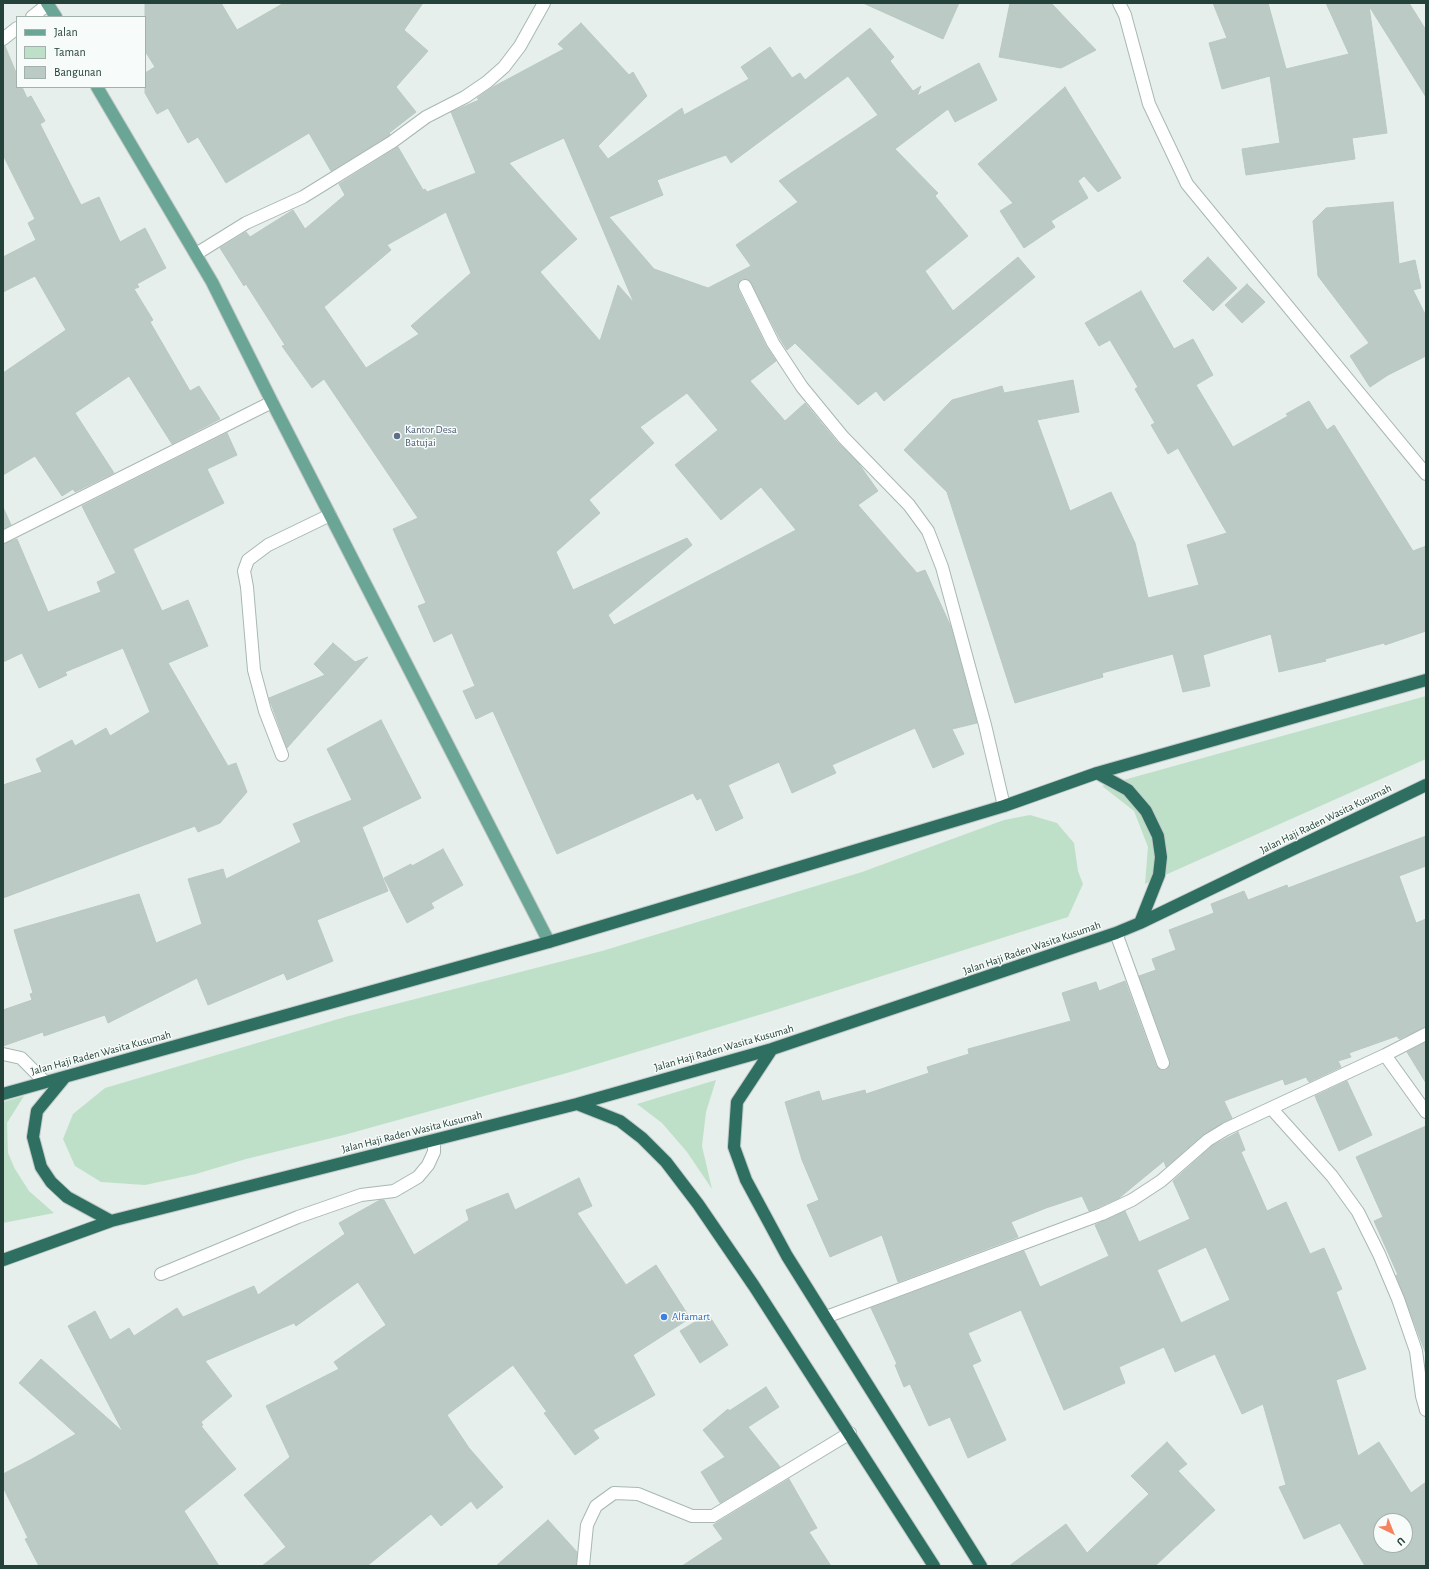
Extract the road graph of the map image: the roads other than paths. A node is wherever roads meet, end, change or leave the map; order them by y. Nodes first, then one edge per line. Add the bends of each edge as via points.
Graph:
1 (544, 3) edge
2 (1118, 3) edge
3 (48, 4) edge
4 (33, 16) edge
5 (55, 16) edge
6 (16, 29) edge
7 (3, 39) edge
8 (98, 88) edge
9 (196, 254) junction
10 (745, 286) dead end
11 (272, 402) junction
12 (1426, 474) edge
13 (330, 515) junction
14 (3, 537) edge
15 (1426, 680) edge
16 (282, 755) dead end
17 (1097, 773) junction
18 (1426, 785) edge
19 (1004, 806) junction
20 (1140, 923) junction
21 (1116, 933) junction
22 (549, 942) junction
23 (1426, 1034) edge
24 (772, 1049) junction
25 (3, 1054) edge
26 (1385, 1055) junction
27 (1163, 1063) dead end
28 (65, 1077) junction
29 (45, 1082) junction
30 (3, 1094) edge
31 (577, 1104) junction
32 (1271, 1108) junction
33 (1426, 1112) edge
34 (434, 1140) junction
35 (111, 1222) junction
36 (3, 1260) edge
37 (161, 1274) dead end
38 (826, 1317) junction
39 (1426, 1410) edge
40 (850, 1433) junction
41 (583, 1566) edge
42 (934, 1566) edge
43 (981, 1566) edge

1 - 9 street via 520,46 504,67 487,82 465,97 426,117 392,142 303,197 246,223
2 - 12 street via 1125,15 1150,104 1187,184
3 - 4 street
3 - 5 main road
6 - 7 street
8 - 9 main road
9 - 11 main road
10 - 19 street via 773,343 802,387 843,438 909,505 928,531 942,567
11 - 13 main road
11 - 14 street
13 - 16 street via 268,545 248,560 244,571 254,670 265,711
13 - 22 main road
15 - 17 highway, Jalan Haji Raden Wasita Kusumah
17 - 19 highway, Jalan Haji Raden Wasita Kusumah
17 - 20 highway via 1128,790 1146,811 1158,836 1161,857 1159,875
18 - 20 highway, Jalan Haji Raden Wasita Kusumah
19 - 22 highway, Jalan Haji Raden Wasita Kusumah
20 - 21 highway, Jalan Haji Raden Wasita Kusumah
21 - 24 highway, Jalan Haji Raden Wasita Kusumah
21 - 27 street
22 - 28 highway, Jalan Haji Raden Wasita Kusumah
23 - 26 street
24 - 31 highway, Jalan Haji Raden Wasita Kusumah
24 - 38 highway via 737,1102 734,1147 746,1180 787,1256
25 - 29 street via 21,1058
26 - 32 street
26 - 33 street
28 - 29 highway, Jalan Haji Raden Wasita Kusumah
28 - 35 highway via 37,1111 33,1137 41,1167 51,1182 67,1197
29 - 30 highway, Jalan Haji Raden Wasita Kusumah
31 - 34 highway, Jalan Haji Raden Wasita Kusumah
31 - 40 highway via 620,1121 666,1162 754,1286
32 - 38 street via 1208,1140 1161,1181 1132,1200 1102,1214
32 - 39 street via 1332,1176 1358,1212 1398,1298 1416,1351
34 - 35 highway, Jalan Haji Raden Wasita Kusumah
34 - 37 street via 434,1152 428,1165 418,1177 394,1191 361,1195 298,1217
35 - 36 highway, Jalan Haji Raden Wasita Kusumah
38 - 43 highway
40 - 41 street via 713,1516 692,1516 638,1494 614,1493 596,1506 587,1525
40 - 42 highway

